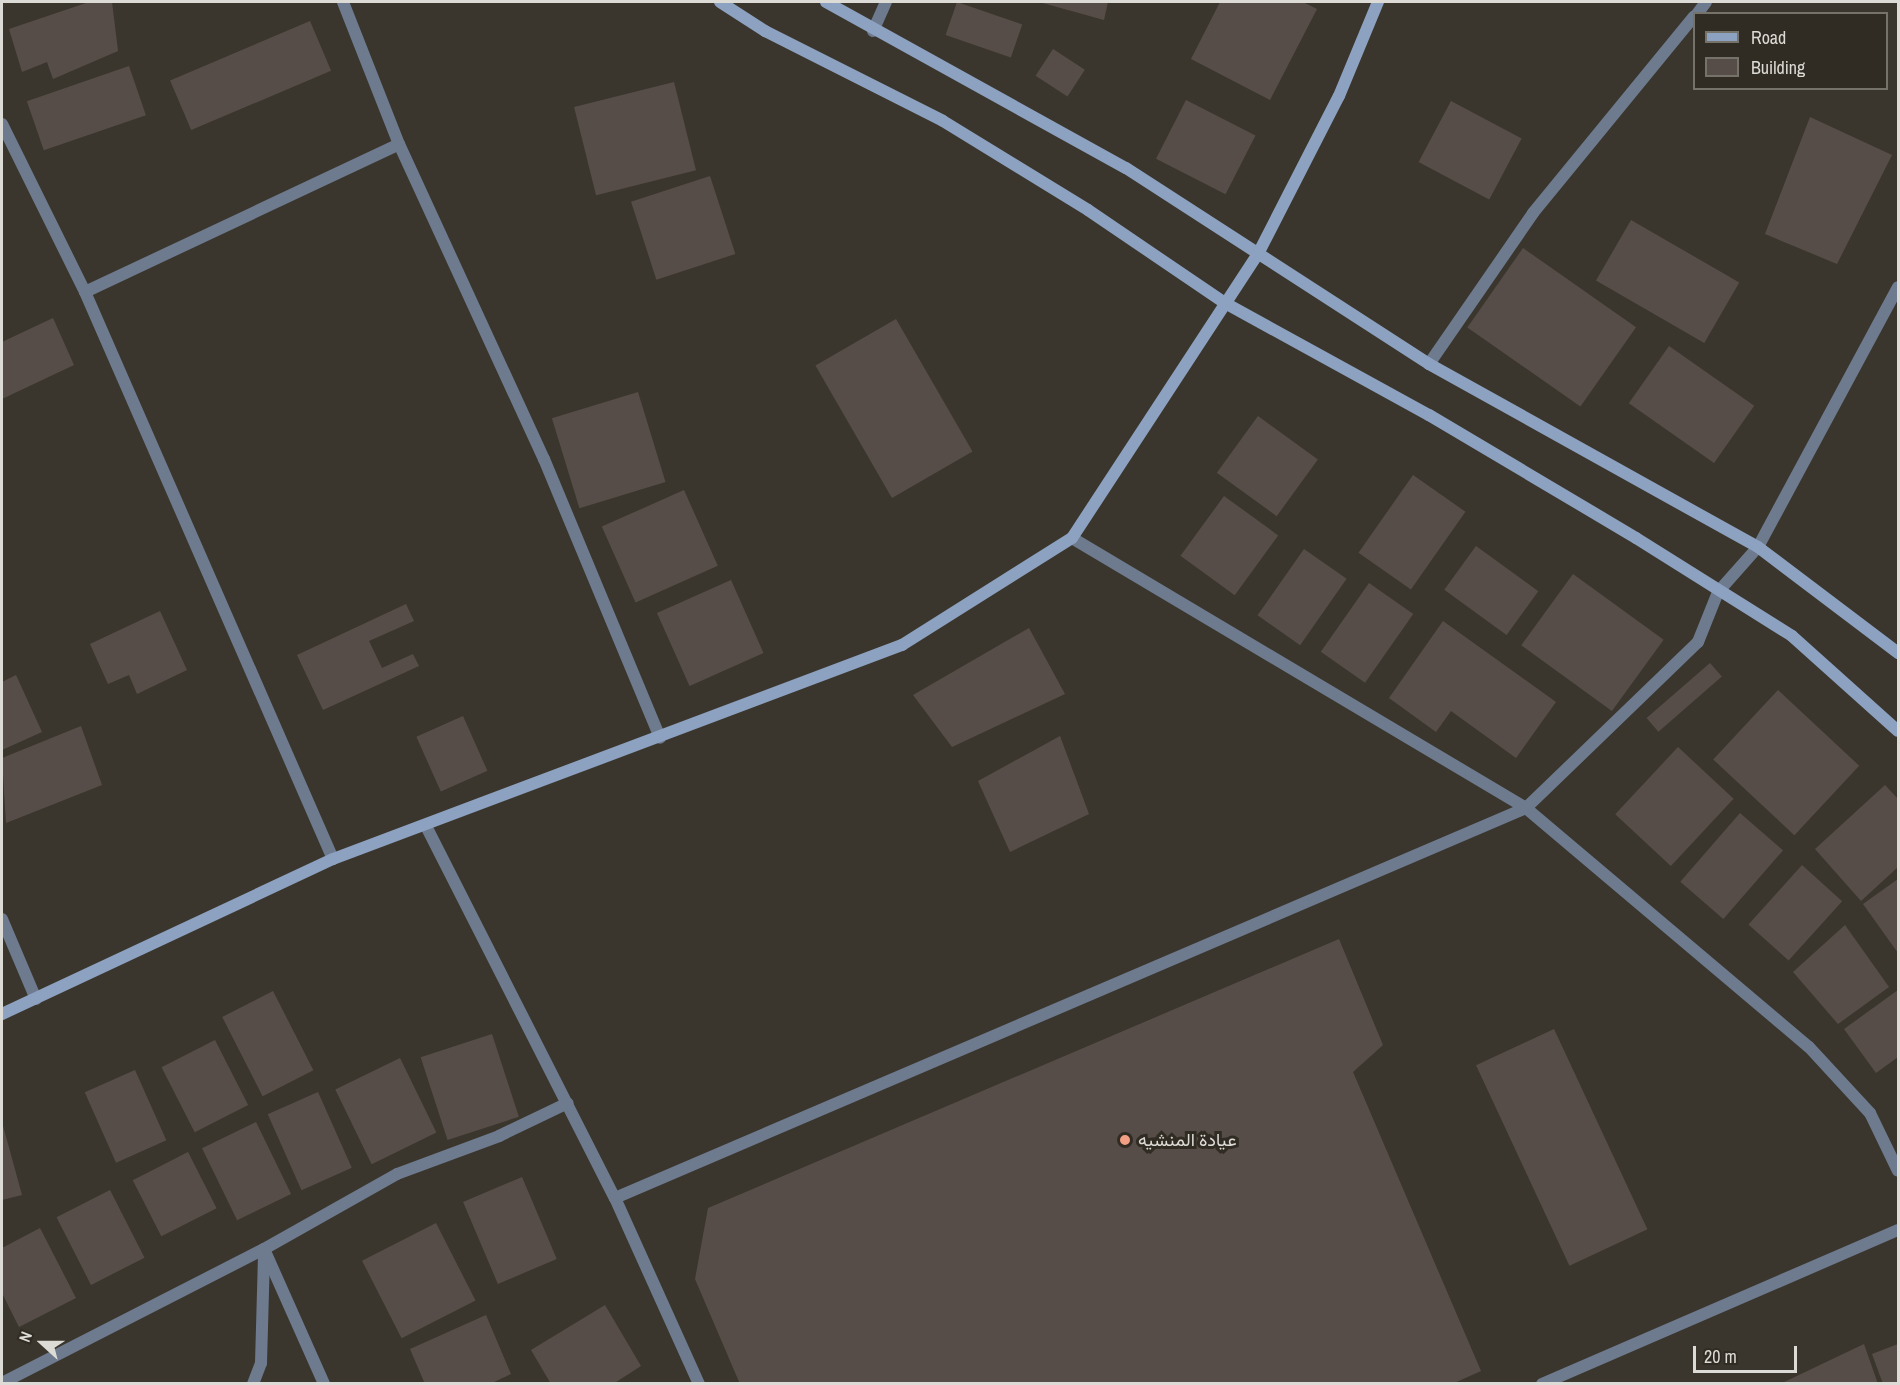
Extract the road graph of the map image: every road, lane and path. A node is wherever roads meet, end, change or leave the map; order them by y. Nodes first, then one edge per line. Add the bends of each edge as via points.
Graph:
1 (343, 2) edge
2 (720, 2) edge
3 (826, 2) edge
4 (886, 2) edge
5 (1378, 2) edge
6 (1693, 19) edge
7 (873, 31) junction
8 (2, 124) edge
9 (399, 144) junction
10 (1259, 252) junction
11 (1899, 287) edge
12 (85, 292) junction
13 (1225, 303) junction
14 (1429, 364) junction
15 (1072, 538) junction
16 (1758, 547) junction
17 (1718, 592) junction
18 (1899, 652) edge
19 (1899, 731) edge
20 (660, 738) junction
21 (1526, 808) junction
22 (427, 828) junction
23 (333, 860) junction
24 (2, 919) edge
25 (36, 999) junction
26 (2, 1014) edge
27 (568, 1103) junction
28 (1899, 1171) edge
29 (615, 1198) junction
30 (1899, 1230) edge
31 (264, 1249) junction
32 (2, 1383) edge
33 (253, 1383) edge
34 (324, 1383) edge
35 (699, 1383) edge
36 (1542, 1383) edge

1 - 9 street
2 - 13 main road via 765,32 943,121 1088,210
3 - 7 main road
4 - 7 street
5 - 10 main road via 1339,96
6 - 14 street via 1533,213
7 - 10 main road via 1126,168
8 - 12 street
9 - 12 street
9 - 20 street via 544,459
10 - 13 main road
10 - 14 main road
11 - 16 street
12 - 23 street
13 - 15 main road
13 - 17 main road via 1430,415
14 - 16 main road
15 - 20 main road via 902,645
15 - 21 street
16 - 17 street
16 - 18 main road
17 - 19 main road via 1792,636
17 - 21 street via 1698,642 1685,658
20 - 22 main road
21 - 28 street via 1809,1047 1870,1113
21 - 29 street
22 - 23 main road
22 - 27 street
23 - 25 main road
24 - 25 street
25 - 26 main road
27 - 29 street
27 - 31 street via 499,1136 397,1174
29 - 35 street
30 - 36 street
31 - 32 street
31 - 33 street via 261,1363
31 - 34 street

